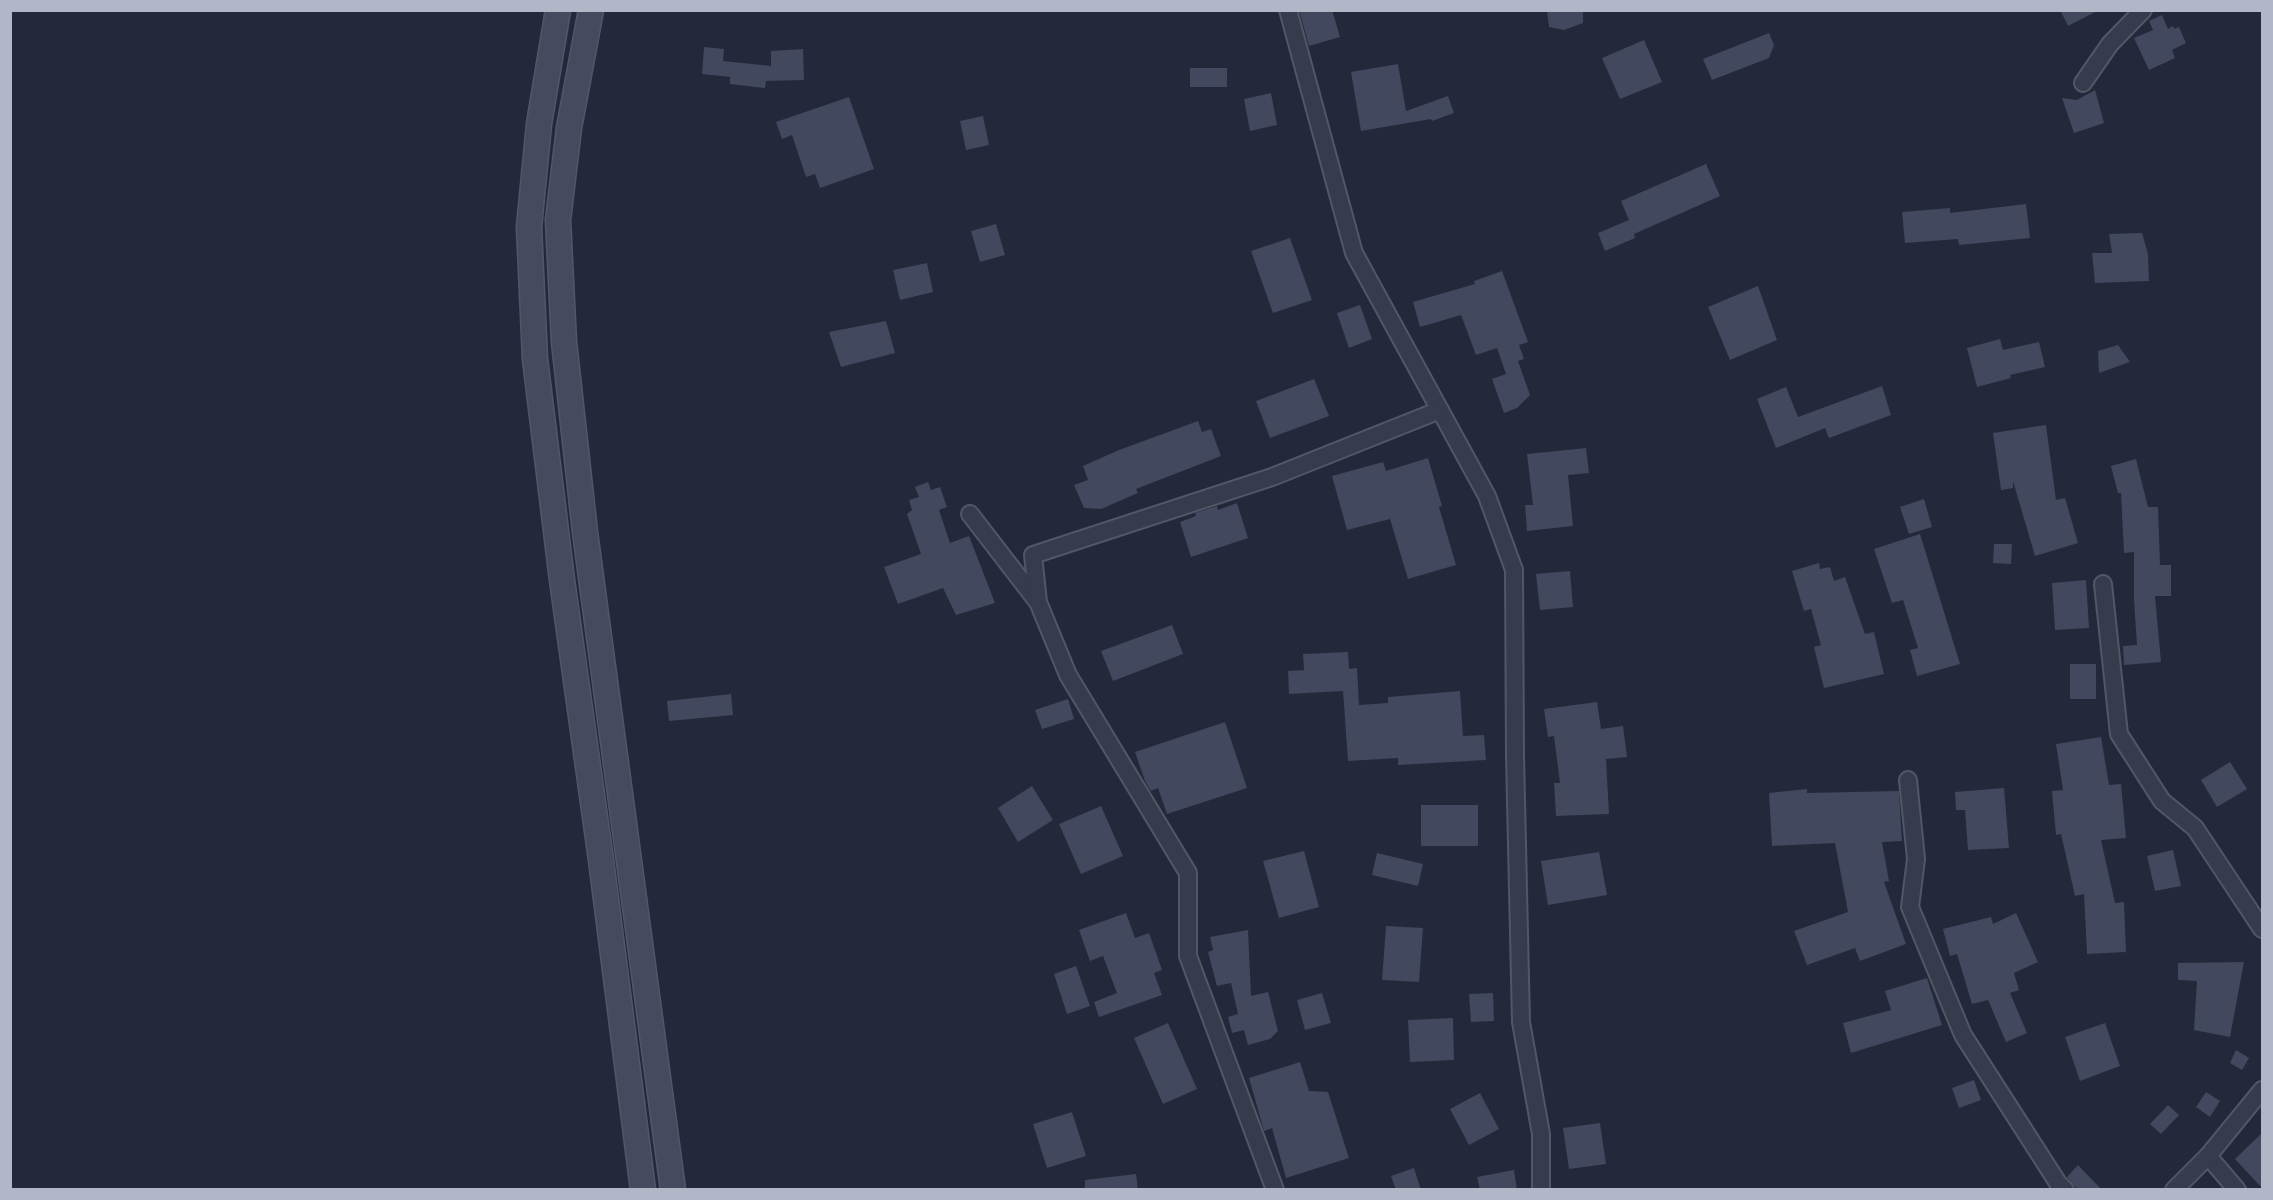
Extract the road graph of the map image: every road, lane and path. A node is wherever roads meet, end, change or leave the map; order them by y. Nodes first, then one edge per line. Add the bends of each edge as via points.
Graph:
1 (558, 10) edge
2 (591, 10) edge
3 (1288, 10) edge
4 (2143, 10) edge
5 (2083, 83) dead end
6 (1440, 410) junction
7 (970, 514) dead end
8 (2103, 584) dead end
9 (1038, 602) junction
10 (1908, 780) dead end
11 (2262, 928) edge
12 (2262, 1090) edge
13 (2208, 1156) junction
14 (643, 1190) edge
15 (673, 1190) edge
16 (1275, 1190) edge
17 (1541, 1190) edge
18 (2064, 1190) edge
19 (2174, 1190) edge
20 (2237, 1190) edge

1 - 14 main road via 539,124 529,227 535,359
2 - 15 main road via 568,128 558,220 564,342 585,532
3 - 6 street via 1354,253
4 - 5 street via 2110,44
6 - 9 street via 1272,477 1033,555
6 - 17 street via 1487,496 1514,570 1521,1022 1541,1134
7 - 9 street
8 - 11 street via 2119,734 2162,801 2195,828
9 - 16 street via 1068,675 1188,873 1188,956
10 - 18 street via 1916,859 1910,907 1963,1035
12 - 13 street
13 - 19 street
13 - 20 street

